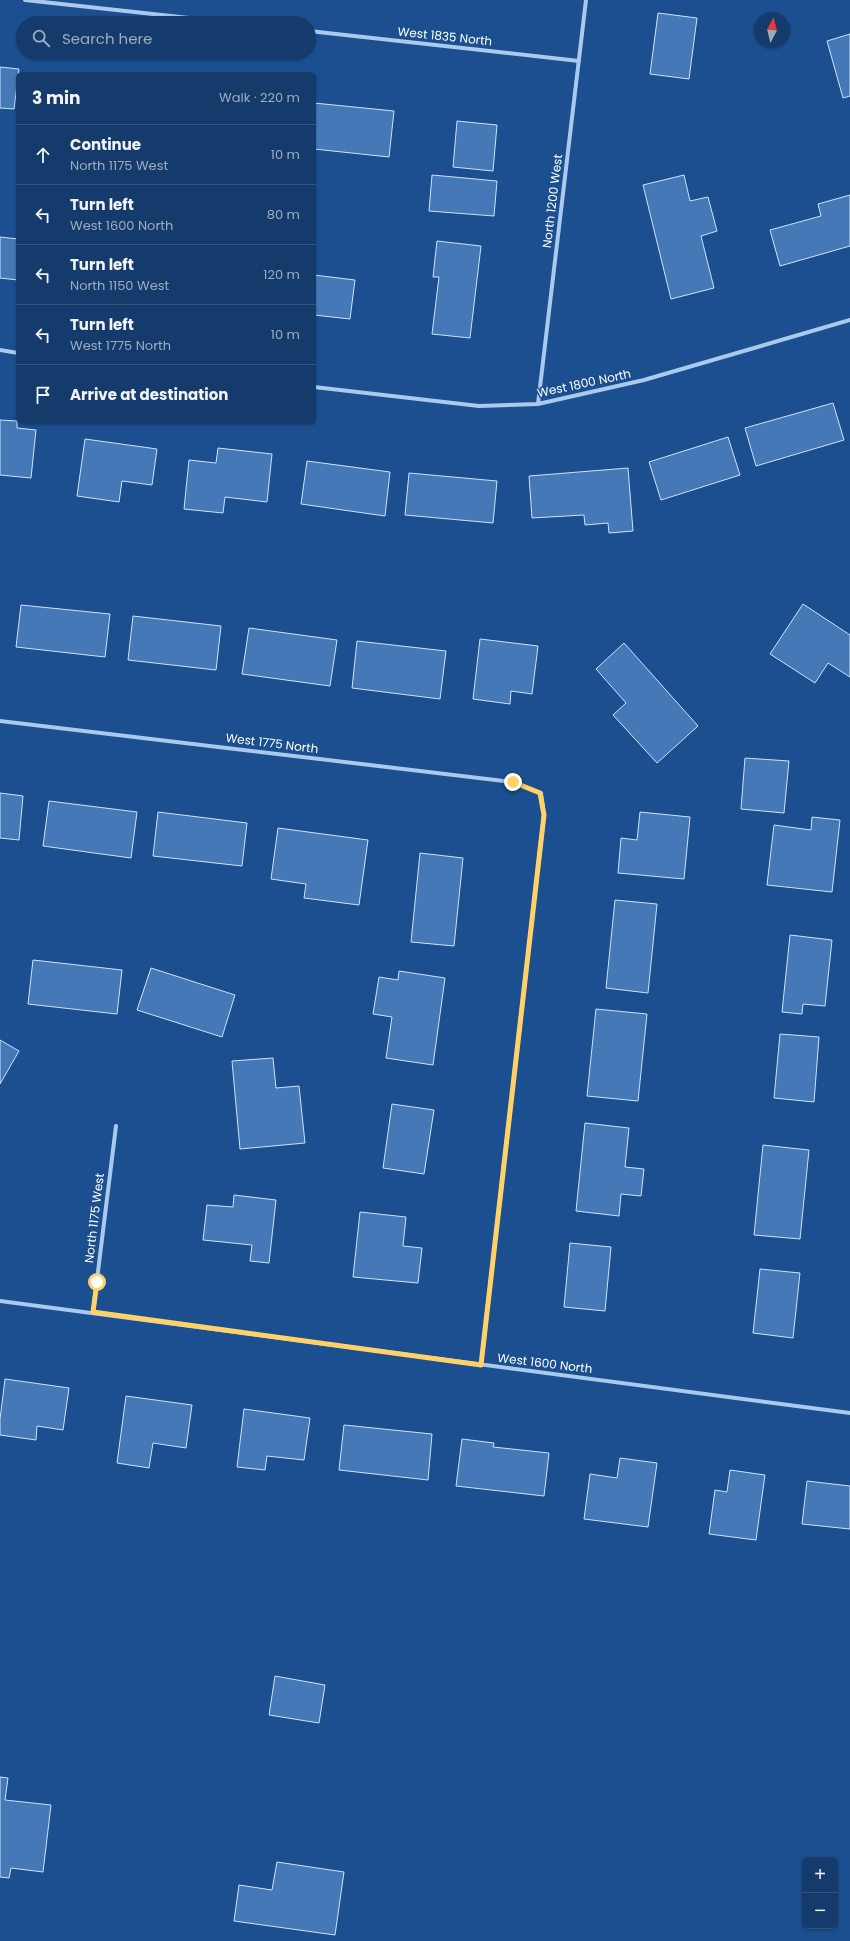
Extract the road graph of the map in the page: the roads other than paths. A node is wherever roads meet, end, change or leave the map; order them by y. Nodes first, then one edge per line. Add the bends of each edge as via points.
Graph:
1 (25, 0) edge
2 (586, 0) edge
3 (171, 16) edge
4 (316, 32) edge
5 (579, 61) junction
6 (850, 320) edge
7 (0, 350) edge
8 (16, 352) edge
9 (316, 387) edge
10 (538, 404) junction
11 (0, 721) edge
12 (116, 1126) dead end
13 (0, 1301) edge
14 (93, 1312) junction
15 (481, 1365) junction
16 (850, 1413) edge

1 - 3 street
2 - 5 street, North 1200 West
4 - 5 street, West 1835 North
5 - 10 street, North 1200 West
6 - 10 street, West 1800 North via 644,380
7 - 8 street
9 - 10 street, West 1800 North via 479,406
11 - 15 street, West 1775 North via 513,782 540,793 544,815
12 - 14 street, North 1175 West
13 - 14 street, West 1600 North
14 - 15 street, West 1600 North
15 - 16 street, West 1600 North

